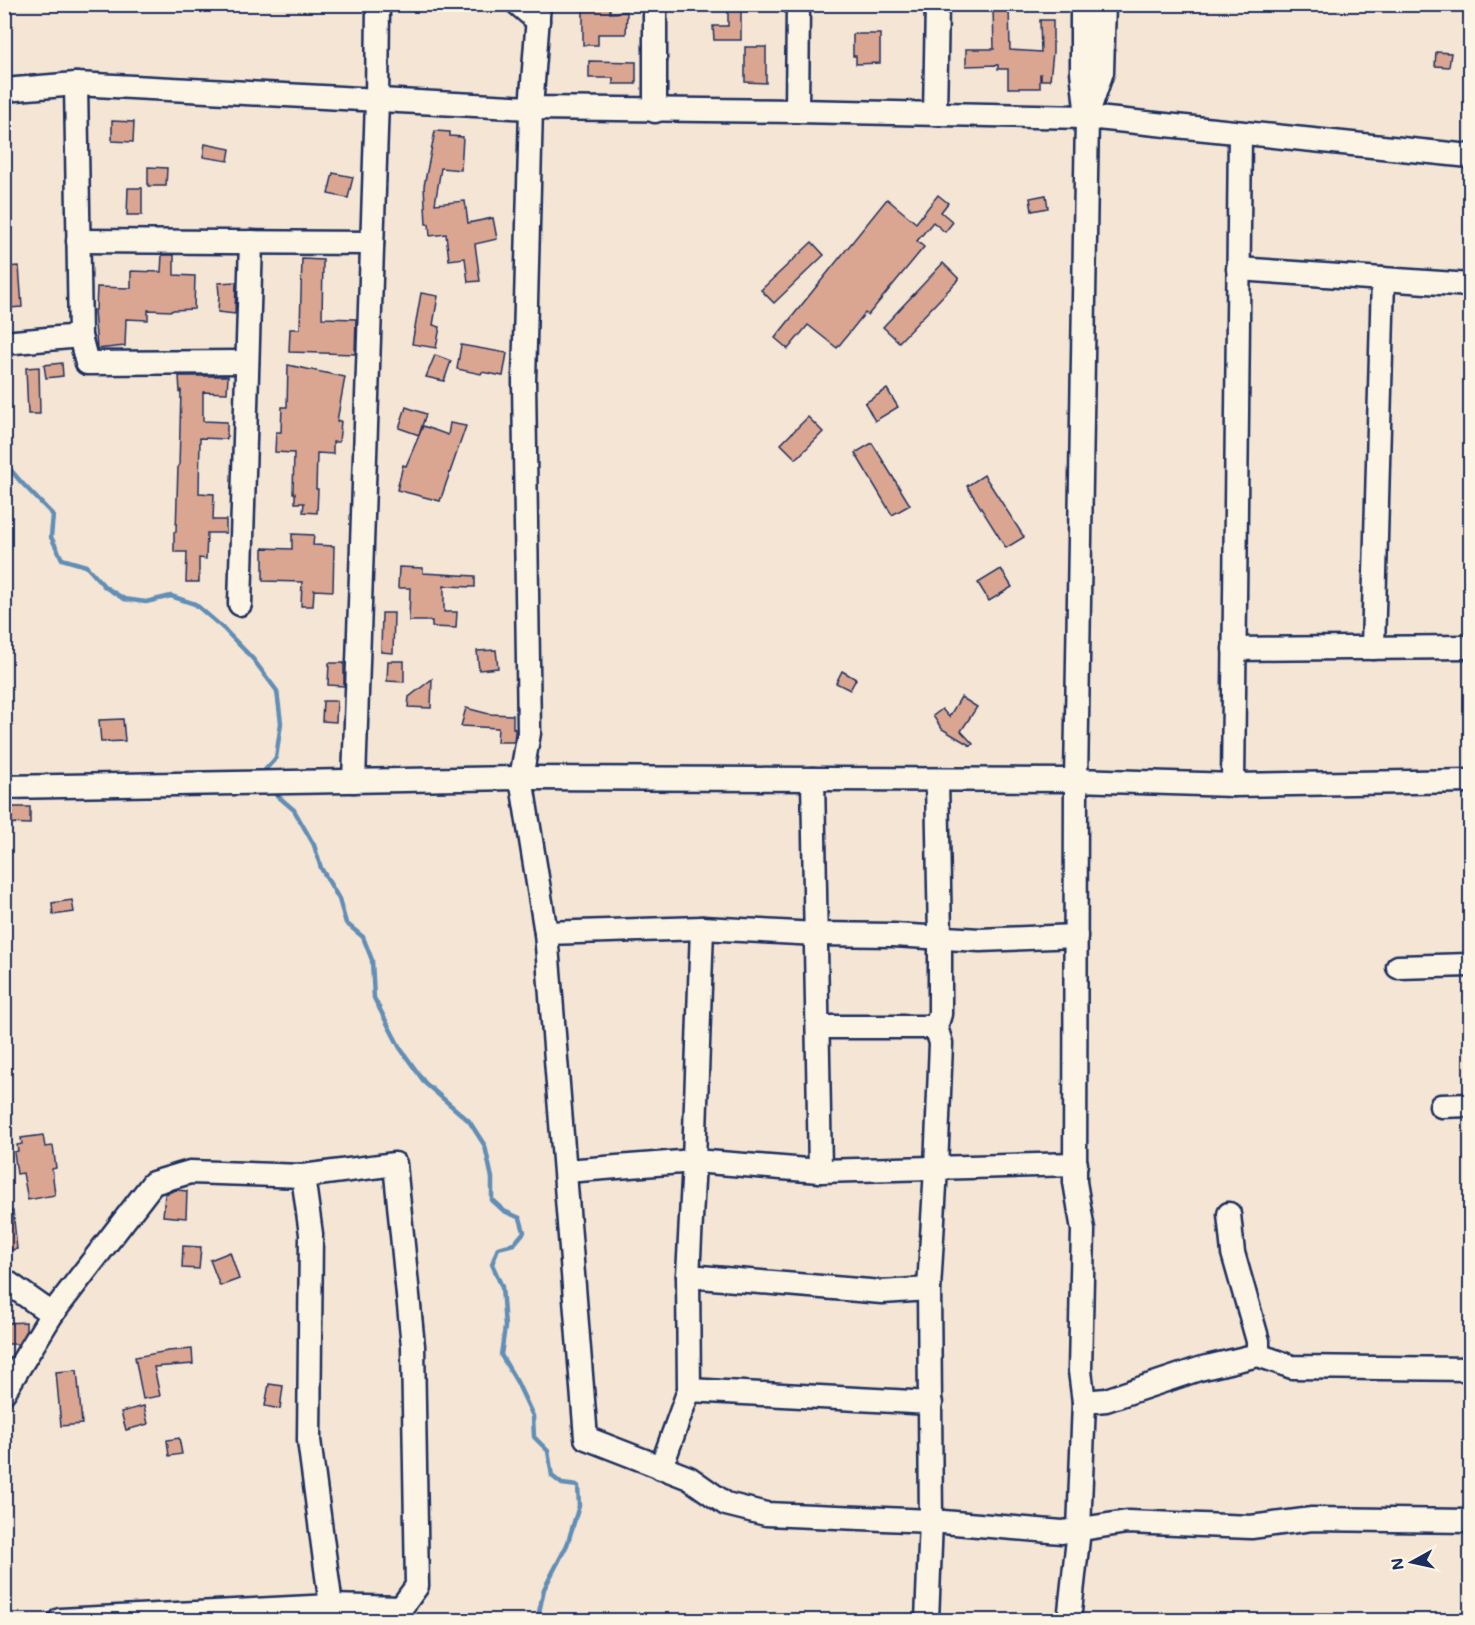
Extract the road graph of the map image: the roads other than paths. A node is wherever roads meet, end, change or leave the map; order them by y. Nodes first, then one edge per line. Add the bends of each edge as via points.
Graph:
1 (378, 4) edge
2 (518, 4) edge
3 (656, 4) edge
4 (798, 4) edge
5 (937, 4) edge
6 (1082, 4) edge
7 (1104, 4) edge
8 (539, 13) edge
9 (76, 84) junction
10 (4, 90) edge
11 (376, 101) junction
12 (531, 108) junction
13 (655, 111) junction
14 (797, 111) junction
15 (935, 114) junction
16 (1087, 117) junction
17 (1240, 133) junction
18 (1470, 156) edge
19 (78, 242) junction
20 (251, 242) junction
21 (372, 243) junction
22 (1238, 269) junction
23 (1383, 279) junction
24 (1470, 285) edge
25 (80, 336) junction
26 (4, 342) edge
27 (247, 362) junction
28 (240, 604) dead end
29 (1470, 647) edge
30 (1372, 648) junction
31 (1234, 649) junction
32 (521, 778) junction
33 (813, 779) junction
34 (937, 780) junction
35 (1076, 780) junction
36 (354, 781) junction
37 (1470, 781) edge
38 (1233, 785) junction
39 (4, 787) edge
40 (702, 928) junction
41 (546, 933) junction
42 (817, 934) junction
43 (1076, 936) junction
44 (940, 939) junction
45 (1470, 965) edge
46 (1398, 967) dead end
47 (818, 1027) junction
48 (936, 1027) junction
49 (1470, 1105) edge
50 (1441, 1106) dead end
51 (694, 1161) junction
52 (1076, 1164) junction
53 (936, 1168) junction
54 (566, 1171) junction
55 (820, 1171) junction
56 (303, 1176) junction
57 (1229, 1214) dead end
58 (688, 1276) junction
59 (4, 1280) edge
60 (929, 1289) junction
61 (52, 1314) junction
62 (1258, 1355) junction
63 (1470, 1369) edge
64 (689, 1390) junction
65 (4, 1392) edge
66 (1084, 1402) junction
67 (931, 1403) junction
68 (662, 1468) junction
69 (931, 1521) junction
70 (1470, 1521) edge
71 (1078, 1530) junction
72 (331, 1606) junction
73 (60, 1620) edge
74 (927, 1620) edge
75 (1069, 1620) edge

1 - 11 street
2 - 8 street
3 - 13 street
4 - 14 street
5 - 15 street
6 - 16 street
7 - 16 street via 1102,72
8 - 12 street
9 - 10 street
9 - 11 street
9 - 19 street
11 - 12 street
11 - 21 street
12 - 13 street
12 - 32 street via 524,381 529,733
13 - 14 street
14 - 15 street
15 - 16 street
16 - 17 street
16 - 35 street
17 - 18 street
17 - 22 street
19 - 20 street
19 - 25 street
20 - 21 street
20 - 27 street
21 - 36 street
22 - 23 street
22 - 31 street
23 - 24 street
23 - 30 street
25 - 26 street
25 - 27 street via 87,363
27 - 28 street
29 - 30 street
30 - 31 street
31 - 38 street
32 - 33 street
32 - 36 street
32 - 41 street
33 - 34 street
33 - 42 street
34 - 35 street
34 - 44 street
35 - 38 street
35 - 43 street
36 - 39 street
37 - 38 street
40 - 41 street
40 - 42 street
40 - 51 street
41 - 54 street
42 - 44 street
42 - 47 street
43 - 44 street
43 - 52 street
44 - 48 street via 940,1014
45 - 46 street
47 - 48 street
47 - 55 street
48 - 53 street via 941,1043
49 - 50 street
51 - 54 street
51 - 55 street
51 - 58 street
52 - 53 street
52 - 66 street via 1083,1230 1080,1371
53 - 55 street
53 - 60 street
54 - 68 street via 586,1438
56 - 61 street via 190,1172 153,1183
56 - 72 street via 311,1234 309,1440
56 - 72 street via 395,1164 413,1346 417,1586 401,1608
57 - 62 street via 1233,1253 1258,1341
58 - 60 street via 882,1292
58 - 64 street
59 - 61 street
60 - 67 street
61 - 65 street
62 - 63 street via 1292,1367
62 - 66 street via 1199,1369 1106,1400
64 - 67 street
64 - 68 street
66 - 71 street
67 - 69 street
68 - 69 street via 689,1478 726,1504 766,1514
69 - 71 street
69 - 74 street
70 - 71 street via 1312,1519 1251,1527 1127,1522
71 - 75 street
72 - 73 street

